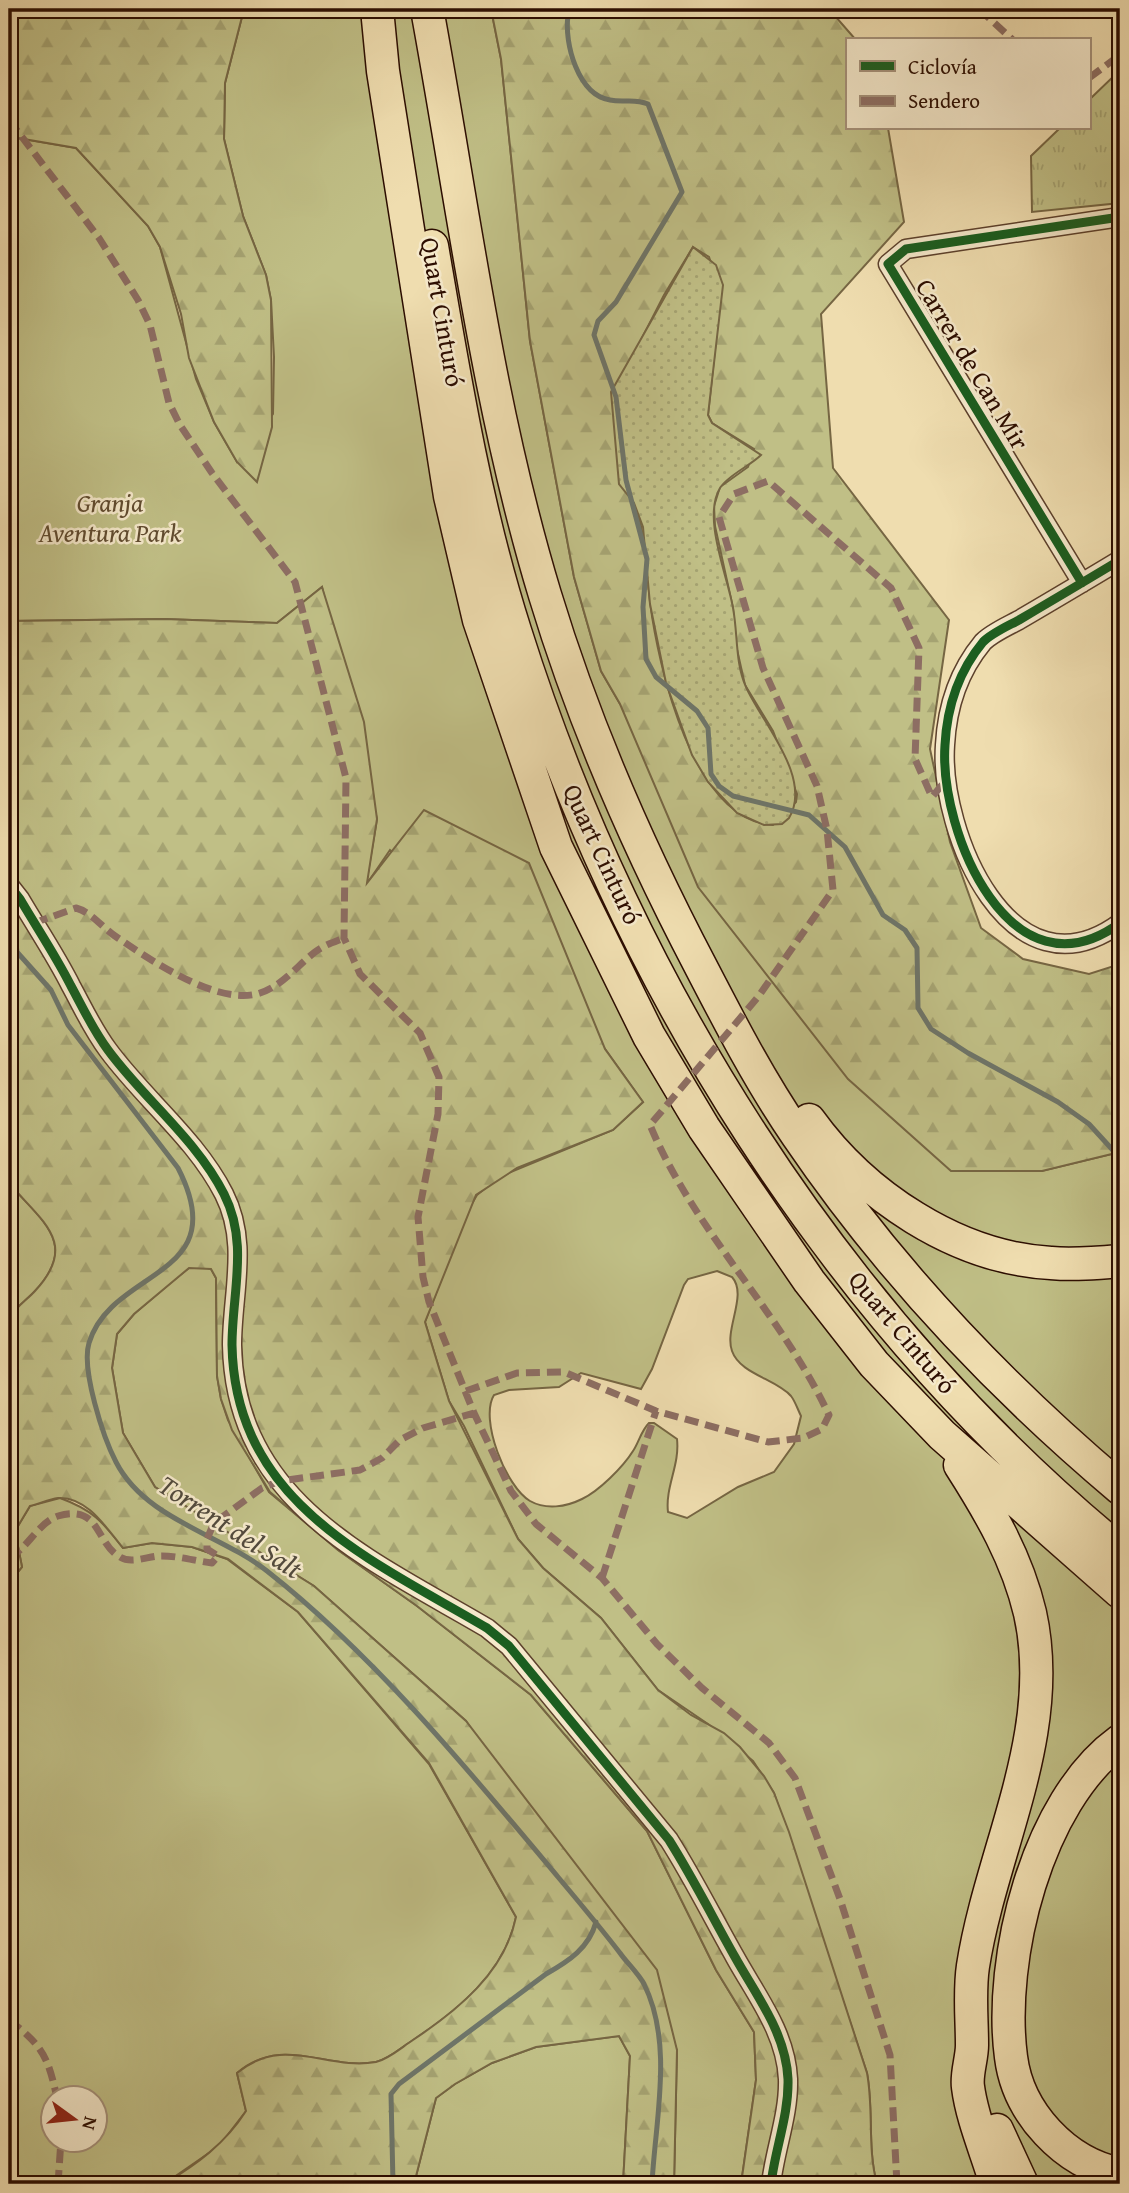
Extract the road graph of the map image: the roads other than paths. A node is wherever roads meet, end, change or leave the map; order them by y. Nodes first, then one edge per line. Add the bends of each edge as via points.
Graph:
1 (377, 9) edge
2 (387, 9) edge
3 (427, 9) edge
4 (1120, 217) edge
5 (1120, 560) edge
6 (1082, 583) junction
7 (9, 886) edge
8 (1120, 923) edge
9 (708, 982) junction
10 (1120, 1261) edge
11 (942, 1435) junction
12 (1120, 1488) edge
13 (1120, 1551) edge
14 (1120, 1592) edge
15 (1120, 1741) edge
16 (972, 2048) junction
17 (1120, 2175) edge
18 (771, 2184) edge
19 (996, 2184) edge
20 (1022, 2184) edge

1 - 11 highway via 450,496 479,620 556,847 649,1036 704,1128 809,1281 874,1364
2 - 13 highway, Quart Cinturó via 485,523 514,630 545,718 612,879 691,1036 748,1130 843,1261 967,1408
3 - 9 highway, Quart Cinturó via 487,346 544,592 614,786
4 - 6 street, Carrer de Can Mir via 906,249 888,264
5 - 6 street
6 - 8 street via 986,639 963,670 949,712 946,780 953,820 983,885 1011,924 1052,943 1081,943
7 - 18 street via 107,1049 179,1132 224,1194 238,1239 234,1377 247,1424 274,1473 319,1525 509,1646 669,1840 687,1870 756,1990 783,2054 788,2102
9 - 10 highway via 744,1025 816,1129 860,1176 899,1207 963,1242 1003,1254 1048,1263
9 - 12 highway, Quart Cinturó via 741,1048 798,1138 878,1241 1009,1386
11 - 14 highway
11 - 16 highway via 1009,1549 1030,1615 1034,1660 1027,1755 972,1968
15 - 17 highway via 1081,1777 1045,1843 1020,1926 1009,2019 1011,2059 1029,2108 1063,2148
16 - 19 highway via 968,2086
16 - 20 highway via 985,2102

